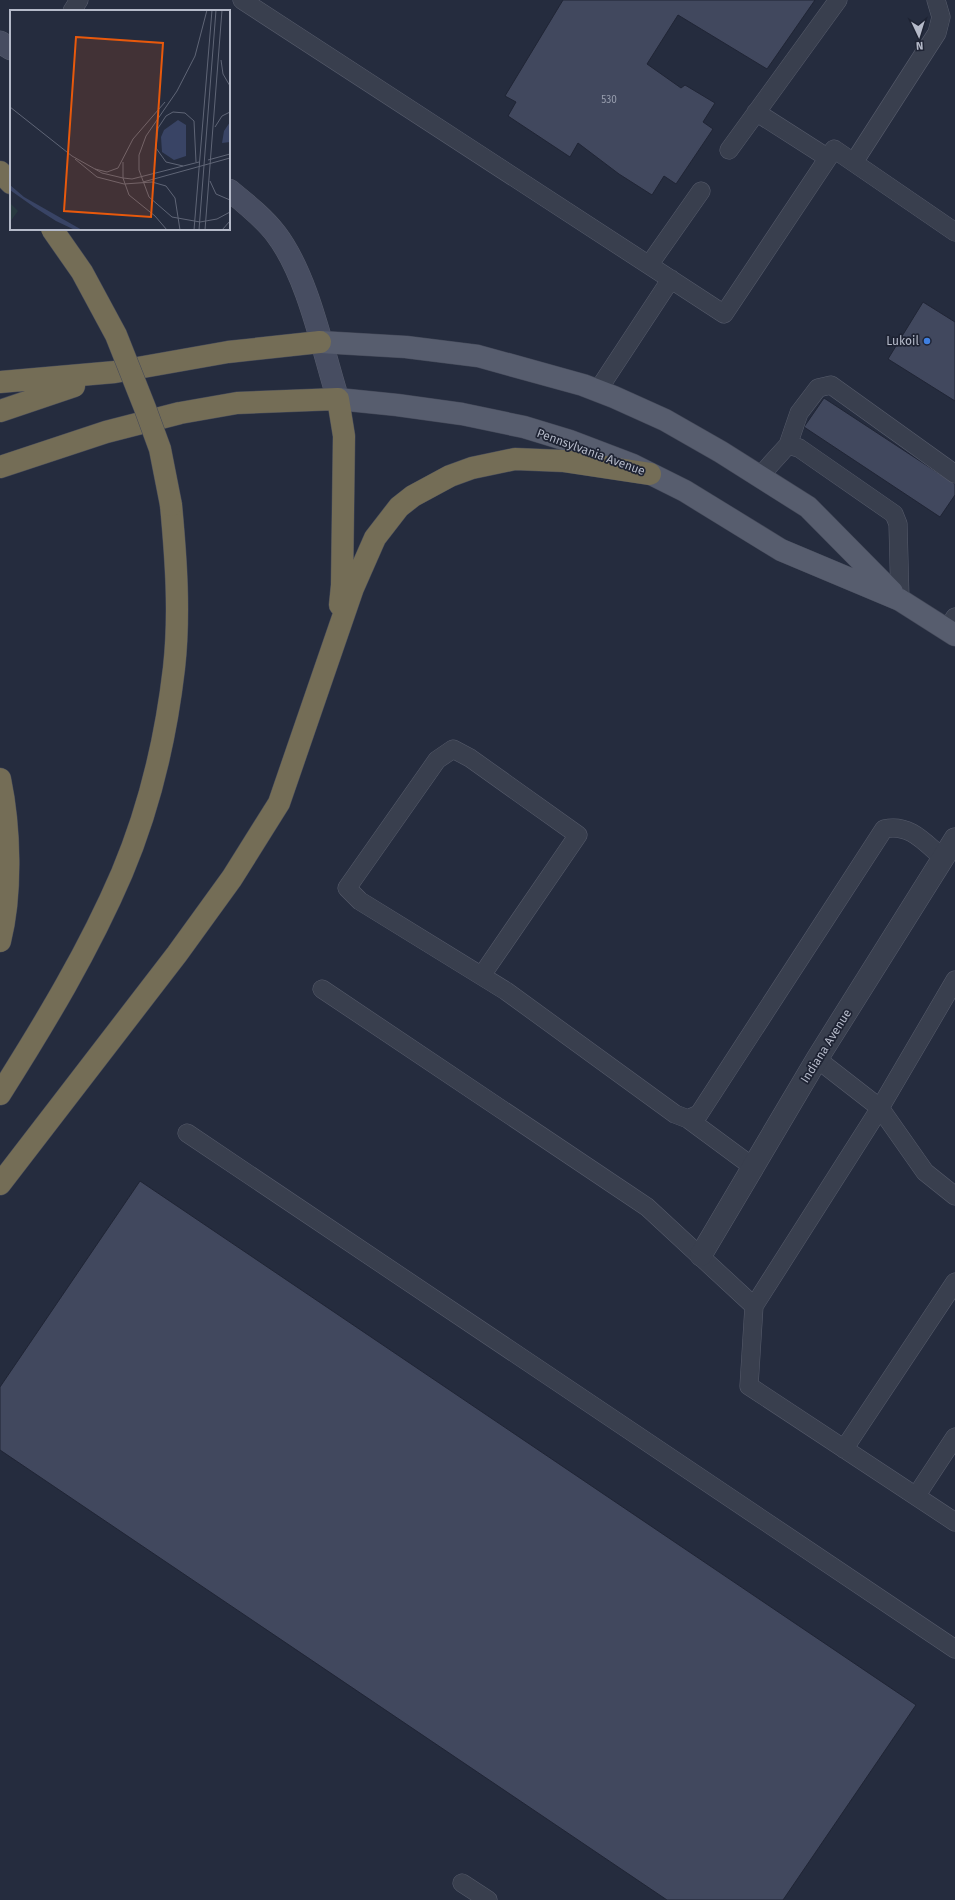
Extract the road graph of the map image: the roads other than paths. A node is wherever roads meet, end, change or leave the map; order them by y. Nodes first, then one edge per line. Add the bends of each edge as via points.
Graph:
1 (79, 0) edge
2 (242, 0) edge
3 (838, 0) edge
4 (936, 0) edge
5 (73, 10) edge
6 (0, 42) edge
7 (10, 48) edge
8 (756, 112) junction
9 (729, 150) dead end
10 (828, 158) junction
11 (854, 162) junction
12 (0, 172) edge
13 (10, 182) edge
14 (230, 191) edge
15 (701, 191) dead end
16 (53, 230) edge
17 (955, 232) edge
18 (649, 265) junction
19 (671, 279) junction
20 (320, 342) junction
21 (115, 372) junction
22 (0, 382) edge
23 (598, 390) junction
24 (338, 399) junction
25 (0, 411) edge
26 (788, 445) junction
27 (0, 467) edge
28 (650, 474) junction
29 (955, 474) edge
30 (760, 476) junction
31 (900, 600) junction
32 (952, 627) edge
33 (336, 638) junction
34 (0, 779) edge
35 (955, 839) edge
36 (943, 858) junction
37 (0, 941) edge
38 (482, 975) junction
39 (955, 980) edge
40 (322, 989) dead end
41 (818, 1059) junction
42 (0, 1094) edge
43 (880, 1108) junction
44 (688, 1119) junction
45 (187, 1133) dead end
46 (753, 1167) junction
47 (0, 1184) edge
48 (955, 1196) edge
49 (701, 1255) junction
50 (955, 1282) edge
51 (754, 1306) junction
52 (955, 1437) edge
53 (844, 1449) junction
54 (916, 1496) junction
55 (955, 1522) edge
56 (955, 1649) edge
57 (462, 1883) dead end
58 (488, 1900) edge

1 - 5 lane
2 - 18 lane
3 - 8 lane
4 - 11 lane via 941,17 937,33
6 - 7 main road
8 - 9 lane
8 - 10 lane
10 - 11 lane via 834,149
10 - 19 lane via 724,314
11 - 17 lane
12 - 13 highway
14 - 20 main road via 262,218 276,234 294,266 308,299
15 - 18 lane
16 - 42 highway, bridge via 86,278 116,335 160,449 171,505 177,574 174,668 154,773 139,826 122,872 86,946
18 - 19 lane
19 - 23 lane
20 - 21 highway via 228,352
20 - 23 main road, Pennsylvania Avenue via 406,347 478,356
20 - 24 main road
21 - 22 highway
21 - 25 highway
23 - 30 main road, Pennsylvania Avenue via 665,420
24 - 27 highway via 237,403 180,413 106,432
24 - 28 main road, Pennsylvania Avenue via 397,404 524,427 633,465
24 - 33 highway via 344,436 342,585
26 - 29 lane via 799,413 818,388 831,385
26 - 30 lane
26 - 31 lane via 799,448 894,514 898,524
28 - 31 main road, Pennsylvania Avenue via 685,491 782,550
28 - 33 highway via 564,460 515,459 472,468 432,485 398,507 375,538 353,588
30 - 31 main road, Pennsylvania Avenue via 808,507
31 - 32 main road, Pennsylvania Avenue
33 - 47 highway via 279,803 260,835 177,954
34 - 37 highway via 8,837 7,889
35 - 36 street, Indiana Avenue
36 - 41 street, Indiana Avenue
36 - 44 lane via 908,830 894,827 884,829 699,1114
38 - 38 lane via 360,902 347,888 437,760 453,749 470,758 578,835
38 - 44 lane via 675,1114
39 - 43 lane
40 - 49 lane via 647,1207
41 - 43 lane
41 - 46 street, Indiana Avenue
43 - 48 lane via 925,1172
43 - 51 lane
44 - 46 lane
45 - 56 lane
46 - 49 street, Indiana Avenue
49 - 51 lane
50 - 53 lane
51 - 53 lane via 749,1386
52 - 54 lane
53 - 54 lane
54 - 55 lane
57 - 58 lane

